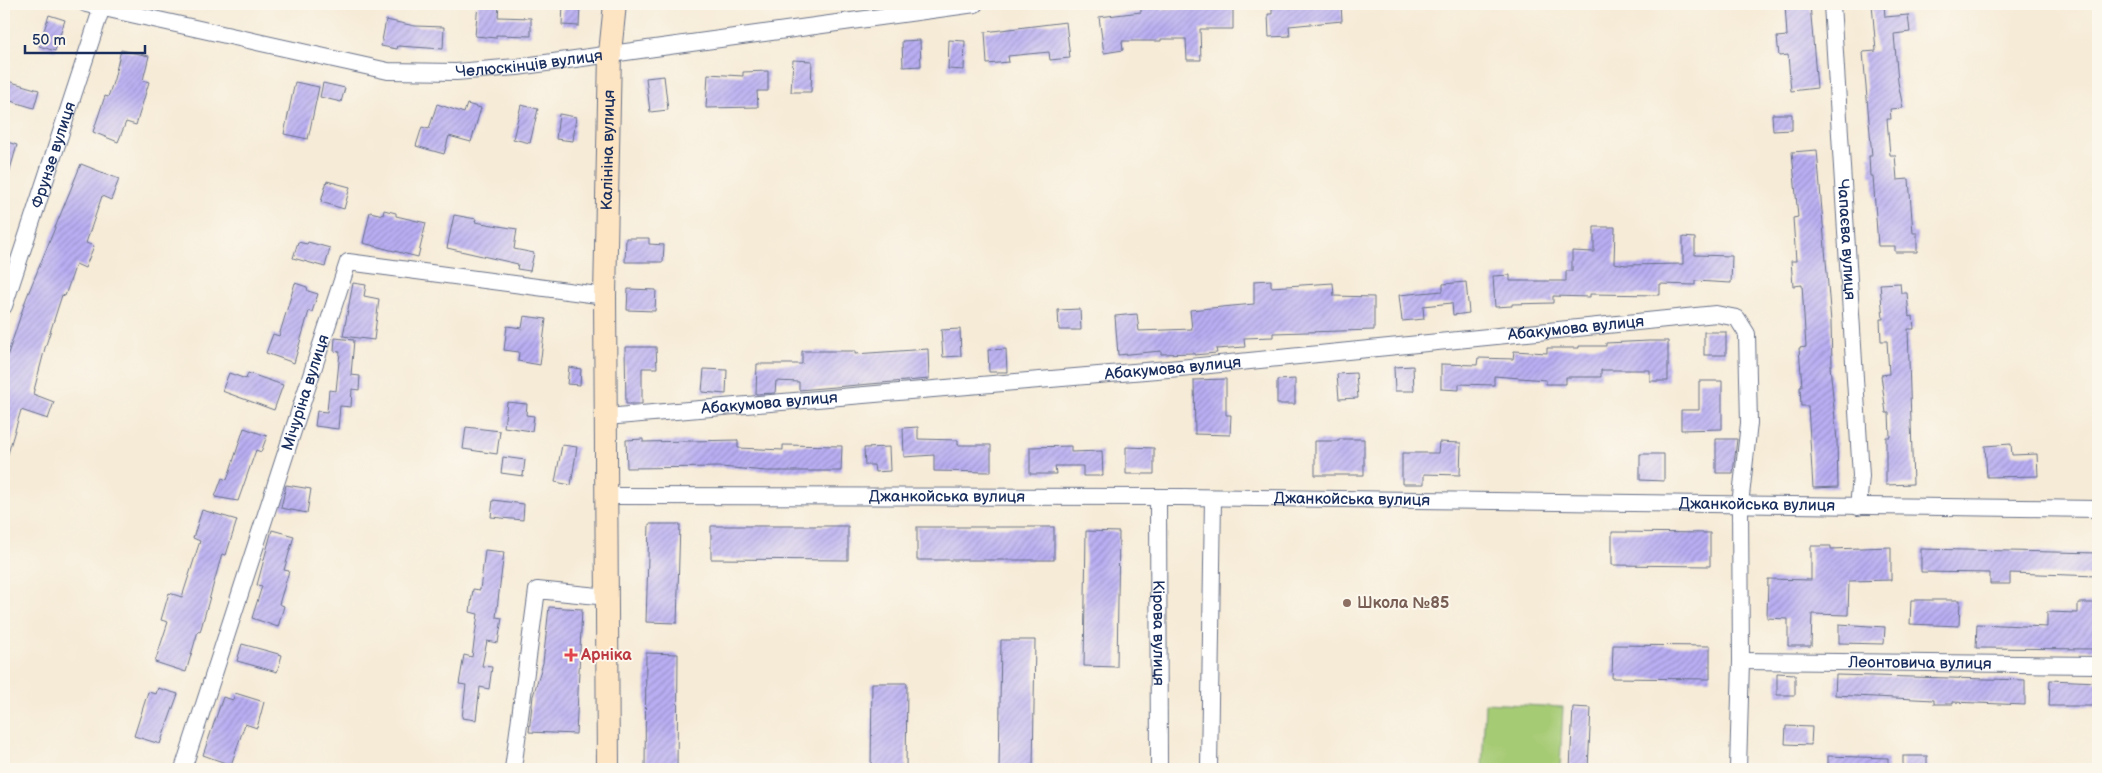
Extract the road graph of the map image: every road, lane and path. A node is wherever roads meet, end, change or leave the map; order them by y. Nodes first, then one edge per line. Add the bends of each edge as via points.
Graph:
1 (615, 4) edge
2 (975, 4) edge
3 (1832, 4) edge
4 (96, 5) edge
5 (610, 53) junction
6 (605, 296) junction
7 (4, 306) edge
8 (606, 417) junction
9 (607, 496) junction
10 (1158, 497) junction
11 (1213, 498) junction
12 (1740, 504) junction
13 (1858, 507) junction
14 (2098, 509) edge
15 (608, 597) junction
16 (1741, 661) junction
17 (2098, 665) edge
18 (183, 769) edge
19 (513, 769) edge
20 (608, 769) edge
21 (1159, 769) edge
22 (1209, 769) edge
23 (1738, 769) edge

1 - 5 street, Калініна вулиця
2 - 5 street, Челюскінців вулиця
3 - 13 street, Чапаєва вулиця via 1861,476
4 - 5 street, Челюскінців вулиця via 388,70 456,72 517,68
4 - 7 street, Фрунзе вулиця
5 - 6 street, Калініна вулиця
6 - 8 street, Калініна вулиця
6 - 18 street, Мічуріна вулиця via 348,262
8 - 9 street, Калініна вулиця
8 - 12 street, Абакумова вулиця via 1180,368 1716,314 1737,318 1747,334 1749,423
9 - 10 street, Джанкойська вулиця
9 - 15 street, Калініна вулиця
10 - 11 street, Джанкойська вулиця
10 - 21 street, Кірова вулиця
11 - 12 street, Джанкойська вулиця
11 - 22 street
12 - 13 street, Джанкойська вулиця
12 - 16 street
13 - 14 street, Джанкойська вулиця
15 - 19 street via 537,590
15 - 20 street, Калініна вулиця
16 - 17 street, Леонтовича вулиця
16 - 23 street

